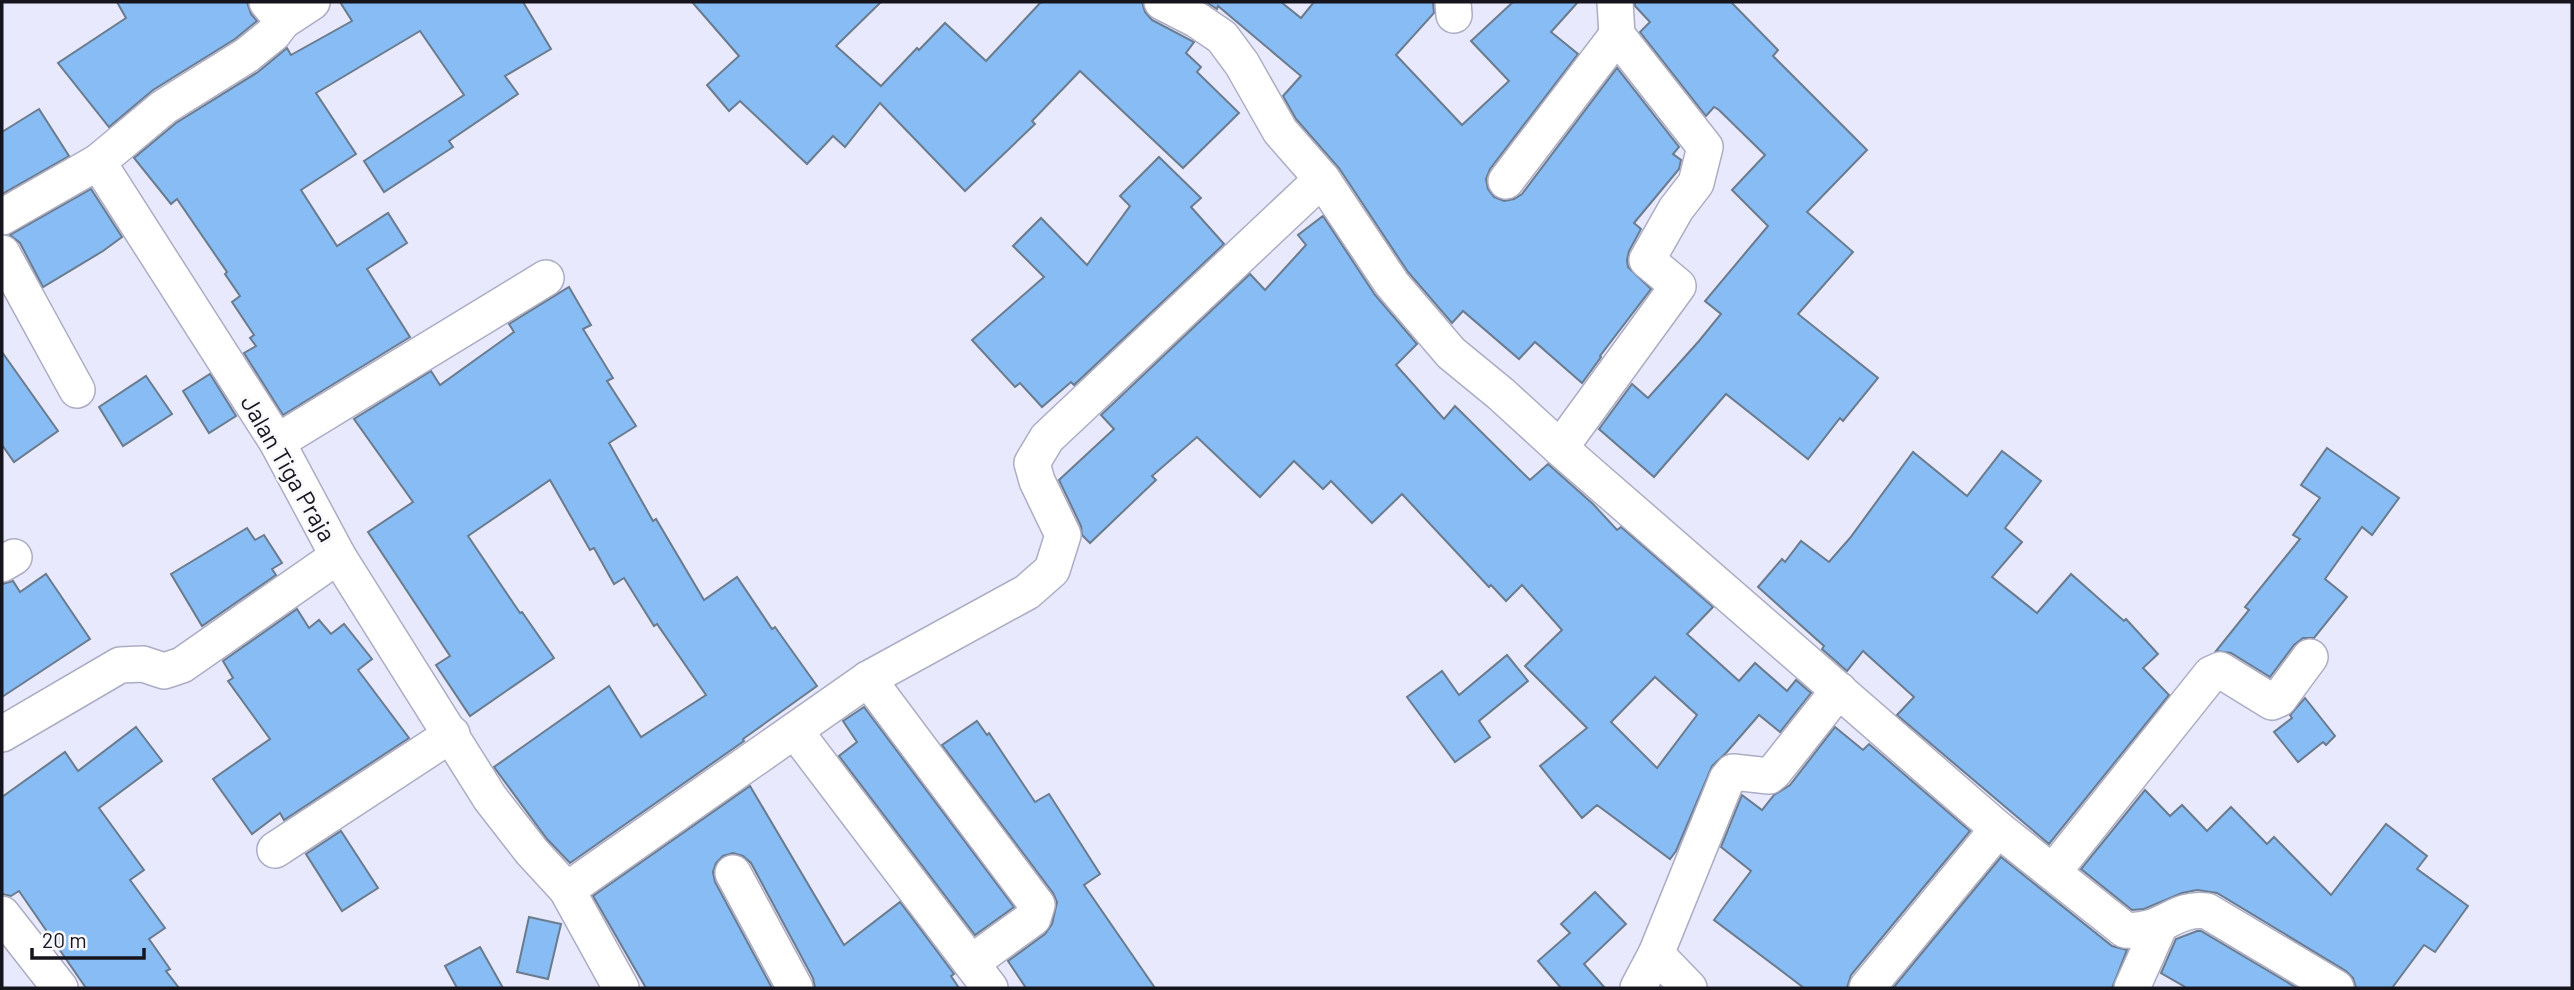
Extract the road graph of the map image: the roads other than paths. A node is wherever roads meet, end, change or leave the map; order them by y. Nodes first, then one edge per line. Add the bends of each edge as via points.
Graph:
1 (312, 2) edge
2 (1162, 2) edge
3 (275, 12) edge
4 (1616, 19) edge
5 (98, 162) junction
6 (1322, 179) junction
7 (1506, 181) dead end
8 (2, 217) edge
9 (2, 253) edge
10 (546, 278) dead end
11 (77, 390) dead end
12 (277, 442) junction
13 (1560, 448) junction
14 (338, 556) junction
15 (2310, 657) dead end
16 (867, 679) junction
17 (1839, 690) junction
18 (795, 731) junction
19 (2, 734) edge
20 (452, 734) junction
21 (1998, 829) junction
22 (275, 850) dead end
23 (2053, 872) junction
24 (733, 873) dead end
25 (567, 890) junction
26 (2, 914) edge
27 (2160, 925) junction
28 (1656, 954) junction
29 (980, 976) edge
30 (1883, 983) edge
31 (60, 988) edge
32 (621, 988) edge
33 (795, 988) edge
34 (1638, 988) edge
35 (1689, 988) edge
36 (2132, 988) edge
37 (2336, 988) edge

1 - 3 street
2 - 6 street via 1222,37 1280,131
3 - 5 street via 273,34 164,107
4 - 7 street
4 - 13 street via 1705,146 1696,183 1647,260 1678,286
5 - 8 street
5 - 12 street, Jalan Tiga Praja
6 - 13 street via 1392,285 1451,354
6 - 16 street via 1046,438 1032,463 1063,536 1052,570 1027,592
9 - 11 street
10 - 12 street
12 - 14 street, Jalan Tiga Praja
13 - 17 street
14 - 19 street via 182,665 164,671 143,664 120,665
14 - 20 street, Jalan Tiga Praja
15 - 23 street via 2272,702 2220,670 2211,674
16 - 18 street
16 - 29 street via 1037,905 1033,918
17 - 21 street
17 - 28 street via 1769,776 1734,772 1727,779
18 - 25 street
18 - 29 street
20 - 22 street
20 - 25 street, Jalan Tiga Praja via 490,798
21 - 23 street
21 - 30 street
23 - 27 street via 2125,930 2141,932
24 - 33 street
25 - 32 street, Jalan Tiga Praja
26 - 31 street
27 - 36 street
27 - 37 street via 2185,911 2207,911
28 - 34 street
28 - 35 street

